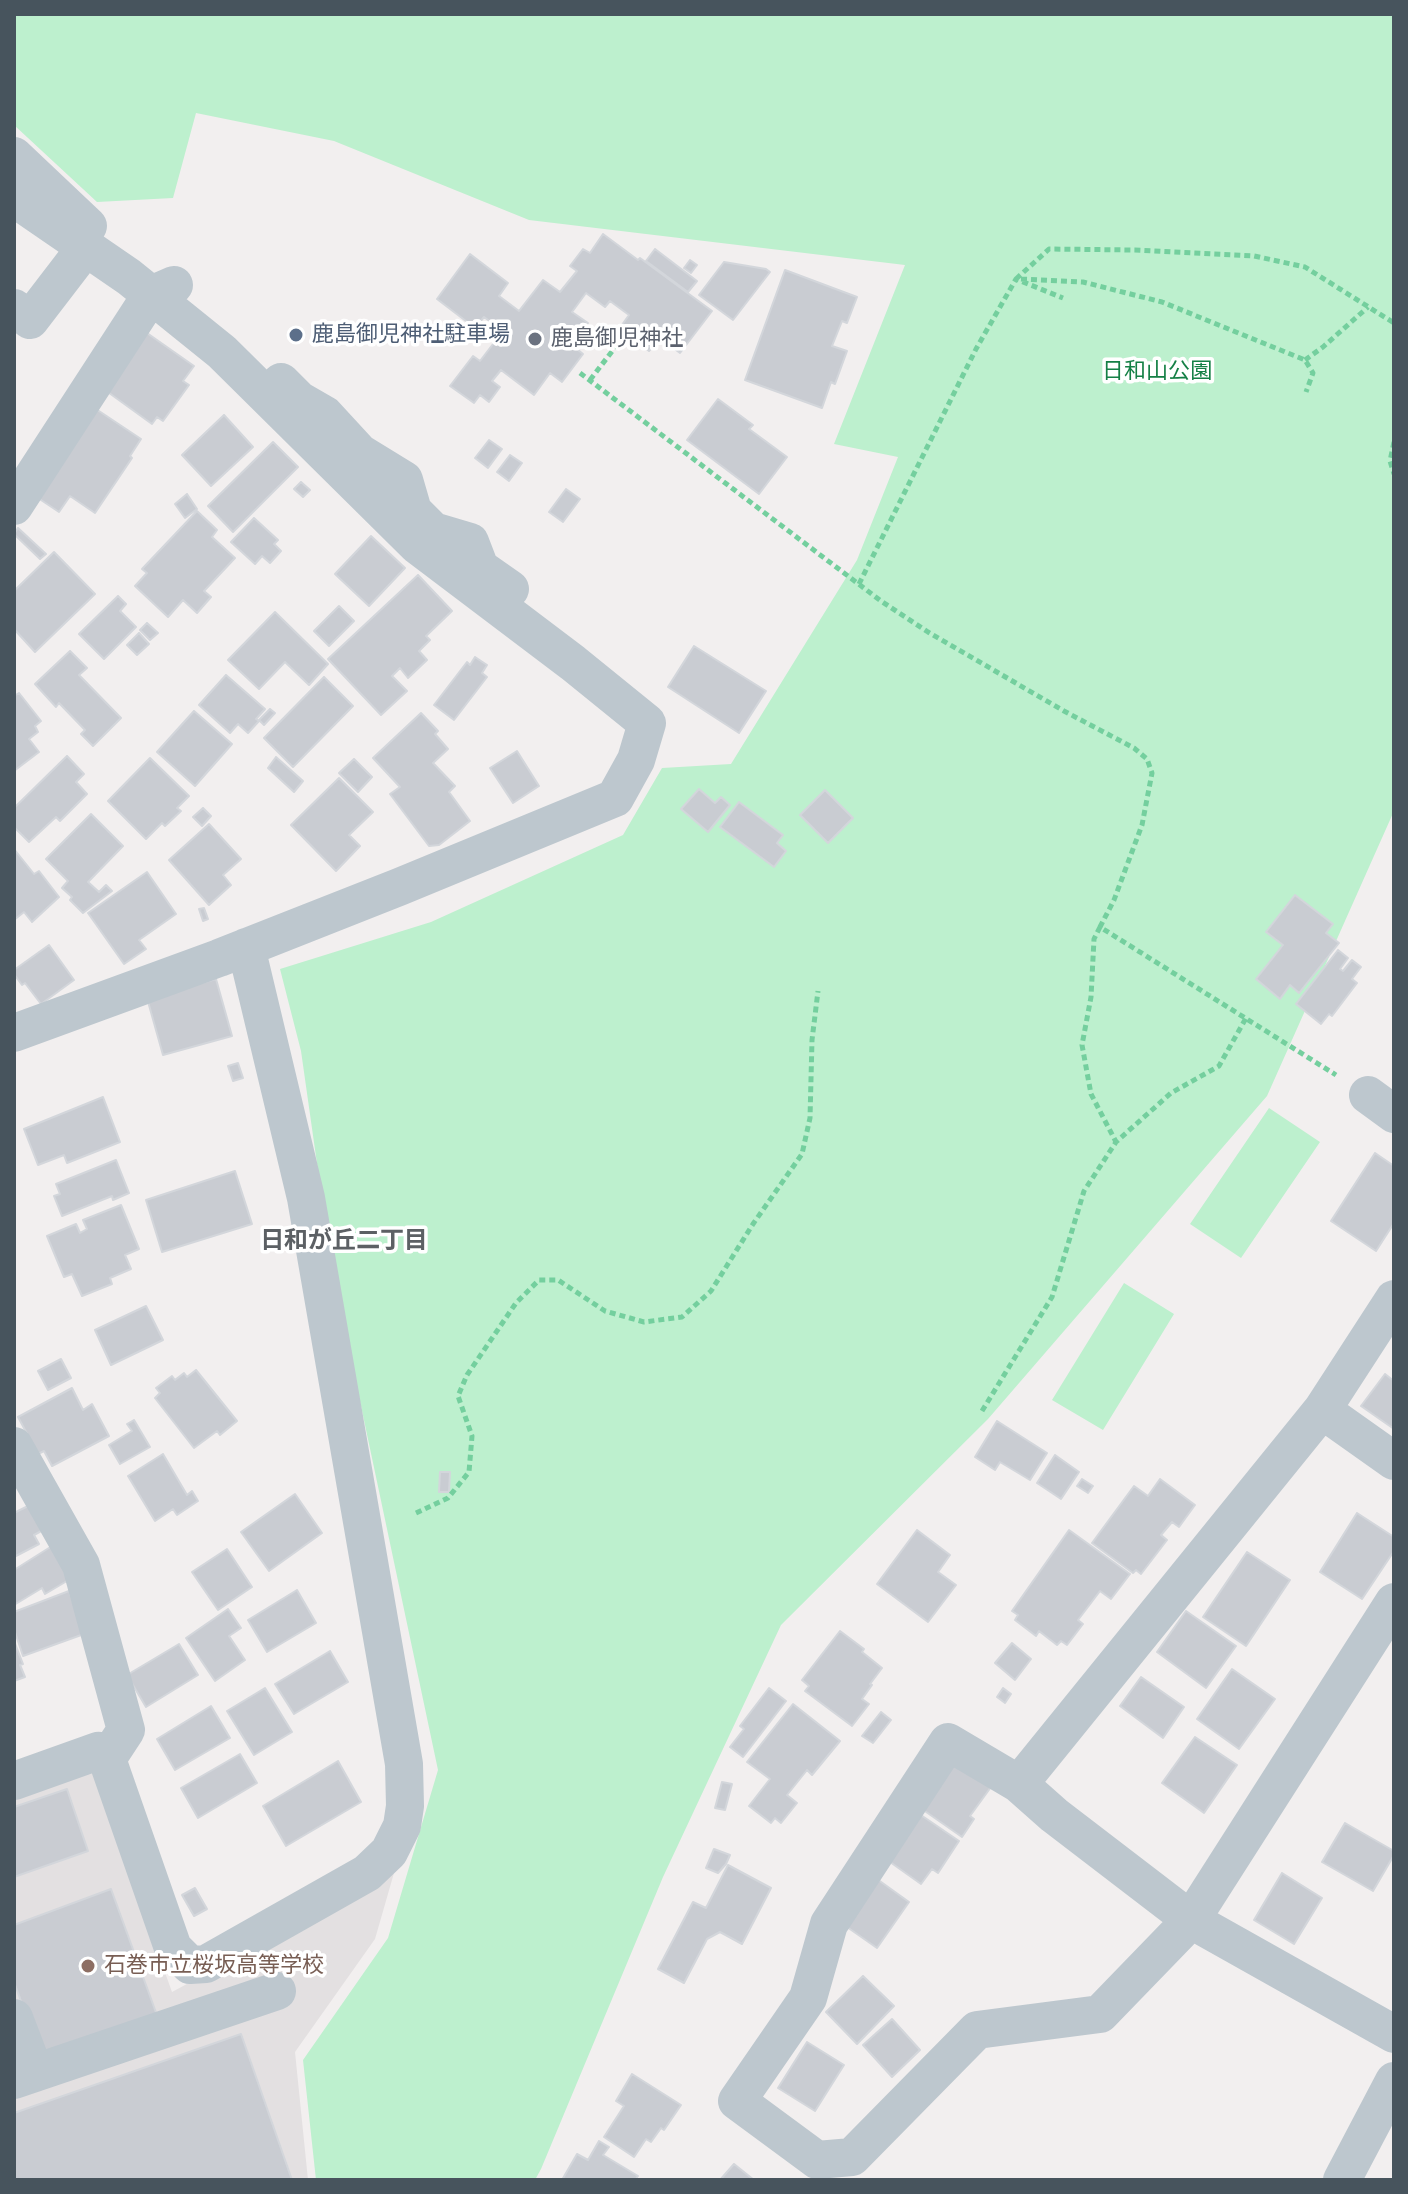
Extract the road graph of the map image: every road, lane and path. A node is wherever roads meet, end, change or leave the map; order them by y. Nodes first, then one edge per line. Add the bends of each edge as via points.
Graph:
1 (14, 156) edge
2 (14, 198) edge
3 (86, 247) junction
4 (1016, 279) junction
5 (164, 289) junction
6 (1063, 298) dead end
7 (1368, 307) junction
8 (14, 308) edge
9 (1394, 323) edge
10 (604, 328) dead end
11 (1305, 360) junction
12 (580, 373) dead end
13 (590, 380) junction
14 (1306, 392) dead end
15 (1394, 442) edge
16 (1394, 474) edge
17 (14, 506) edge
18 (859, 584) junction
19 (582, 637) dead end
20 (1100, 927) junction
21 (246, 947) junction
22 (818, 991) dead end
23 (1246, 1018) junction
24 (14, 1033) edge
25 (1381, 1104) edge
26 (1116, 1142) junction
27 (1394, 1299) edge
28 (1322, 1410) junction
29 (982, 1411) dead end
30 (14, 1446) edge
31 (1394, 1461) edge
32 (416, 1513) dead end
33 (1394, 1602) edge
34 (107, 1759) junction
35 (14, 1781) edge
36 (1019, 1784) junction
37 (1191, 1920) junction
38 (219, 1957) junction
39 (277, 1991) dead end
40 (228, 2008) junction
41 (14, 2018) edge
42 (1394, 2034) edge
43 (24, 2076) edge
44 (1394, 2081) edge
45 (1342, 2180) edge

1 - 5 street
2 - 3 street
3 - 5 street
3 - 8 street via 30,320
4 - 6 path
4 - 7 path via 1049,249 1254,256 1305,267
4 - 11 path via 1083,282 1162,302
4 - 18 path
5 - 17 street
5 - 19 street via 299,400 325,415 360,453 404,480 413,511 433,531 470,542 480,568
5 - 21 street via 417,545 647,723 636,760 615,798
7 - 9 path
7 - 11 path
10 - 13 path via 620,341
11 - 14 path via 1313,373
12 - 13 path
13 - 18 path
15 - 16 path
18 - 20 path via 928,632 1147,759 1152,773 1142,825
20 - 23 path
20 - 26 path via 1094,939 1082,1045 1091,1094
21 - 24 street
21 - 38 street via 306,1198 404,1764 405,1806 389,1852 367,1873
22 - 32 path via 810,1118 802,1154 711,1291 682,1317 644,1322 605,1311 558,1280 539,1280 516,1303 458,1396 472,1436 469,1472 448,1498
23 - 25 path
23 - 26 path via 1219,1066 1171,1093
26 - 29 path via 1084,1191 1052,1297
27 - 28 street
28 - 31 street
28 - 36 street
30 - 34 street via 81,1565 126,1730
33 - 37 street
34 - 35 street via 98,1751
34 - 38 street via 173,1948 190,1965
36 - 37 street
36 - 37 street via 948,1742 829,1924 808,1998 737,2101 817,2160 852,2157 977,2030 1100,2014
37 - 42 street
38 - 40 street
39 - 40 street
40 - 43 street
41 - 43 street
44 - 45 street

